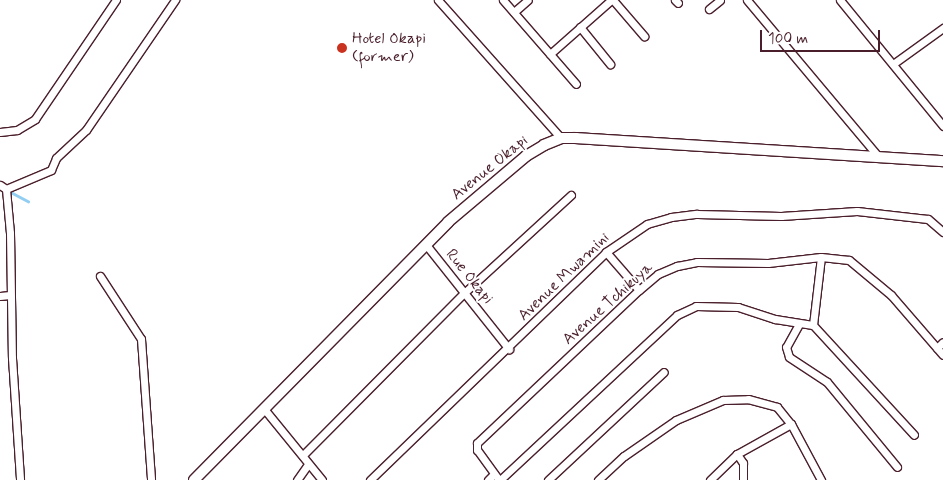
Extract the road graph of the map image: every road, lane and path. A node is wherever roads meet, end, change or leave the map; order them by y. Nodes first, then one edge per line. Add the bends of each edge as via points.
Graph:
1 (116, 0) edge
2 (175, 0) edge
3 (503, 0) edge
4 (528, 0) edge
5 (612, 0) edge
6 (720, 0) edge
7 (747, 0) edge
8 (840, 0) edge
9 (441, 1) edge
10 (709, 10) dead end
11 (514, 12) junction
12 (580, 27) junction
13 (943, 28) edge
14 (644, 36) dead end
15 (550, 54) junction
16 (610, 64) dead end
17 (893, 64) junction
18 (576, 84) dead end
19 (942, 124) edge
20 (0, 132) edge
21 (561, 138) junction
22 (877, 155) junction
23 (943, 161) edge
24 (6, 187) edge
25 (571, 194) dead end
26 (0, 202) edge
27 (8, 208) junction
28 (943, 232) edge
29 (427, 246) junction
30 (606, 252) junction
31 (821, 257) junction
32 (100, 276) dead end
33 (639, 290) junction
34 (464, 293) junction
35 (10, 295) junction
36 (0, 296) edge
37 (799, 324) junction
38 (813, 324) junction
39 (940, 345) edge
40 (509, 349) junction
41 (943, 355) edge
42 (664, 372) dead end
43 (265, 410) junction
44 (791, 424) junction
45 (914, 435) dead end
46 (737, 454) junction
47 (303, 456) junction
48 (308, 464) junction
49 (897, 467) dead end
50 (498, 478) edge
51 (20, 480) edge
52 (151, 480) edge
53 (194, 480) edge
54 (297, 480) edge
55 (322, 480) edge
56 (370, 480) edge
57 (488, 480) edge
58 (548, 480) edge
59 (598, 480) edge
60 (710, 480) edge
61 (743, 480) edge
62 (821, 480) edge

1 - 20 street via 35,119 17,130
2 - 24 street via 86,130 56,158 51,170
3 - 11 street
4 - 11 street
5 - 12 street
5 - 14 street
6 - 10 street
7 - 22 street
8 - 17 street
9 - 21 street
11 - 15 street
12 - 15 street
12 - 16 street
13 - 17 street
15 - 18 street
17 - 19 street
21 - 22 street
21 - 29 street, Avenue Okapi via 526,156 448,222
22 - 23 street
24 - 27 street
25 - 34 street
26 - 27 street
27 - 35 street
28 - 30 street, Avenue Mwamini via 928,219 857,211 772,217 697,214 646,224
29 - 34 street, Rue Okapi
29 - 43 street, Avenue Okapi
30 - 33 street
30 - 40 street, Avenue Mwamini
31 - 33 street, Avenue Tchikuya via 768,263 697,262 658,274
31 - 38 street
31 - 39 street, Avenue Tchikuya via 853,263 892,295
32 - 52 street via 141,339
33 - 50 street, Avenue Tchikuya via 477,443 477,450
34 - 40 street, Rue Okapi
34 - 47 street
35 - 36 street
35 - 51 street
37 - 38 street
37 - 49 street via 786,347 789,357 827,382
37 - 50 street via 738,307 691,307 677,315
38 - 45 street
39 - 41 street, Avenue Tchikuya
40 - 56 street, Avenue Mwamini
42 - 58 street
43 - 47 street
43 - 53 street, Avenue Okapi
44 - 46 street
44 - 59 street via 777,407 761,401 723,400 706,404 676,420 624,456
44 - 62 street
46 - 60 street
46 - 61 street via 743,463
47 - 48 street
48 - 54 street
48 - 55 street
50 - 57 street

